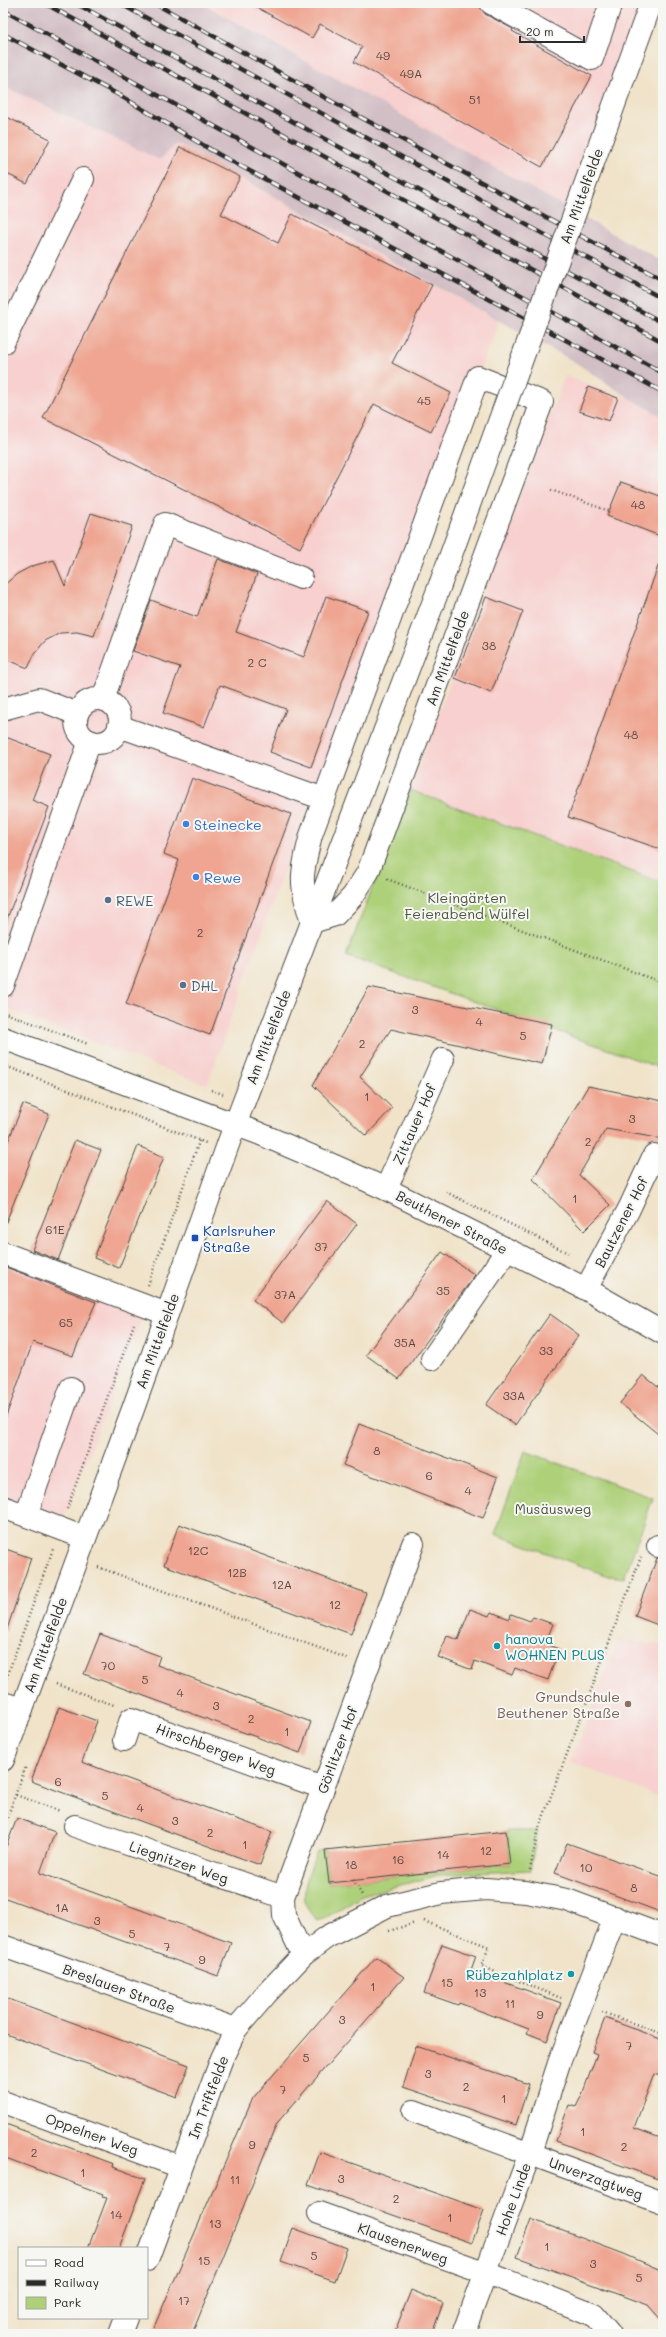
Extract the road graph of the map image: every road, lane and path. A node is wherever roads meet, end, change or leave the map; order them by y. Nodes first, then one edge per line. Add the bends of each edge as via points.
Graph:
1 (491, 3) edge
2 (611, 3) edge
3 (651, 3) edge
4 (83, 179) dead end
5 (3, 343) edge
6 (551, 490) dead end
7 (609, 511) dead end
8 (301, 578) dead end
9 (103, 699) junction
10 (3, 709) edge
11 (77, 714) junction
12 (119, 726) junction
13 (90, 741) junction
14 (324, 799) junction
15 (368, 872) junction
16 (312, 922) junction
17 (663, 983) edge
18 (3, 986) edge
19 (3, 1038) edge
20 (443, 1059) dead end
21 (3, 1065) edge
22 (235, 1125) junction
23 (654, 1155) dead end
24 (386, 1189) junction
25 (507, 1250) junction
26 (3, 1254) edge
27 (586, 1290) junction
28 (141, 1304) junction
29 (167, 1314) junction
30 (663, 1333) edge
31 (432, 1359) dead end
32 (71, 1388) dead end
33 (3, 1507) edge
34 (26, 1515) junction
35 (60, 1529) junction
36 (85, 1538) junction
37 (413, 1544) dead end
38 (660, 1546) edge
39 (98, 1568) dead end
40 (368, 1666) junction
41 (56, 1684) dead end
42 (3, 1688) edge
43 (12, 1706) edge
44 (131, 1718) junction
45 (124, 1740) dead end
46 (3, 1760) edge
47 (323, 1788) junction
48 (16, 1795) dead end
49 (75, 1826) joint
50 (526, 1892) junction
51 (283, 1897) junction
52 (615, 1917) junction
53 (383, 1933) dead end
54 (663, 1936) edge
55 (3, 1946) edge
56 (303, 1955) junction
57 (582, 2006) junction
58 (236, 2029) junction
59 (663, 2034) edge
60 (3, 2102) edge
61 (414, 2111) dead end
62 (530, 2153) junction
63 (182, 2167) junction
64 (663, 2203) edge
65 (319, 2213) dead end
66 (148, 2257) edge
67 (486, 2273) junction
68 (126, 2319) edge
69 (120, 2334) edge
70 (463, 2334) edge
71 (610, 2334) edge

1 - 2 street via 592,59
3 - 16 street, Am Mittelfelde, bridge via 440,585
4 - 5 street
6 - 7 path
8 - 9 street via 165,524
9 - 11 street via 84,703
9 - 12 street via 115,706 120,719
10 - 11 street via 39,699
11 - 13 street via 80,733
12 - 13 street via 117,732 106,741
12 - 14 street
13 - 18 street
14 - 15 street, Am Mittelfelde via 478,377 542,402
14 - 16 street, Am Mittelfelde via 302,869 302,893
15 - 16 street, Am Mittelfelde via 353,896 335,915
15 - 17 path
16 - 22 street, Am Mittelfelde
19 - 22 street
20 - 24 street, Zittauer Hof
21 - 28 path via 200,1140
22 - 24 street, Beuthener Straße
22 - 29 street, Am Mittelfelde
23 - 27 street, Bautzener Hof
24 - 25 street, Beuthener Straße
25 - 27 street, Beuthener Straße
25 - 31 street
26 - 28 street
27 - 30 street, Beuthener Straße
28 - 29 street
28 - 35 path
29 - 36 street, Am Mittelfelde
32 - 34 street
33 - 34 street
34 - 35 street
35 - 36 street
35 - 42 path
36 - 43 street, Am Mittelfelde
37 - 40 street, Görlitzer Hof
38 - 50 path via 647,1550 639,1560 538,1831
39 - 40 path
40 - 47 street, Görlitzer Hof
41 - 44 path via 122,1708
43 - 46 street, Am Mittelfelde
44 - 45 street
44 - 47 street, Hirschberger Weg
47 - 51 street, Görlitzer Hof
48 - 49 path via 72,1815
49 - 51 street, Liegnitzer Weg
50 - 52 street via 566,1900
50 - 56 street via 486,1889 441,1893 387,1906 327,1937
51 - 56 street, Görlitzer Hof via 284,1915
52 - 54 street
52 - 57 street, Hohe Linde
53 - 57 path via 425,1921 489,1947 481,1966
55 - 58 street, Breslauer Straße
56 - 58 street, Im Triftfelde
57 - 59 path
57 - 62 street, Hohe Linde via 559,2063
58 - 63 street, Im Triftfelde via 222,2058
60 - 63 street, Oppelner Weg
61 - 62 street, Unverzagtweg
62 - 64 street, Unverzagtweg
62 - 67 street, Hohe Linde
63 - 66 street, Im Triftfelde
65 - 67 street, Klausenerweg
67 - 70 street, Hohe Linde
67 - 71 street, Klausenerweg via 594,2315
68 - 69 street

